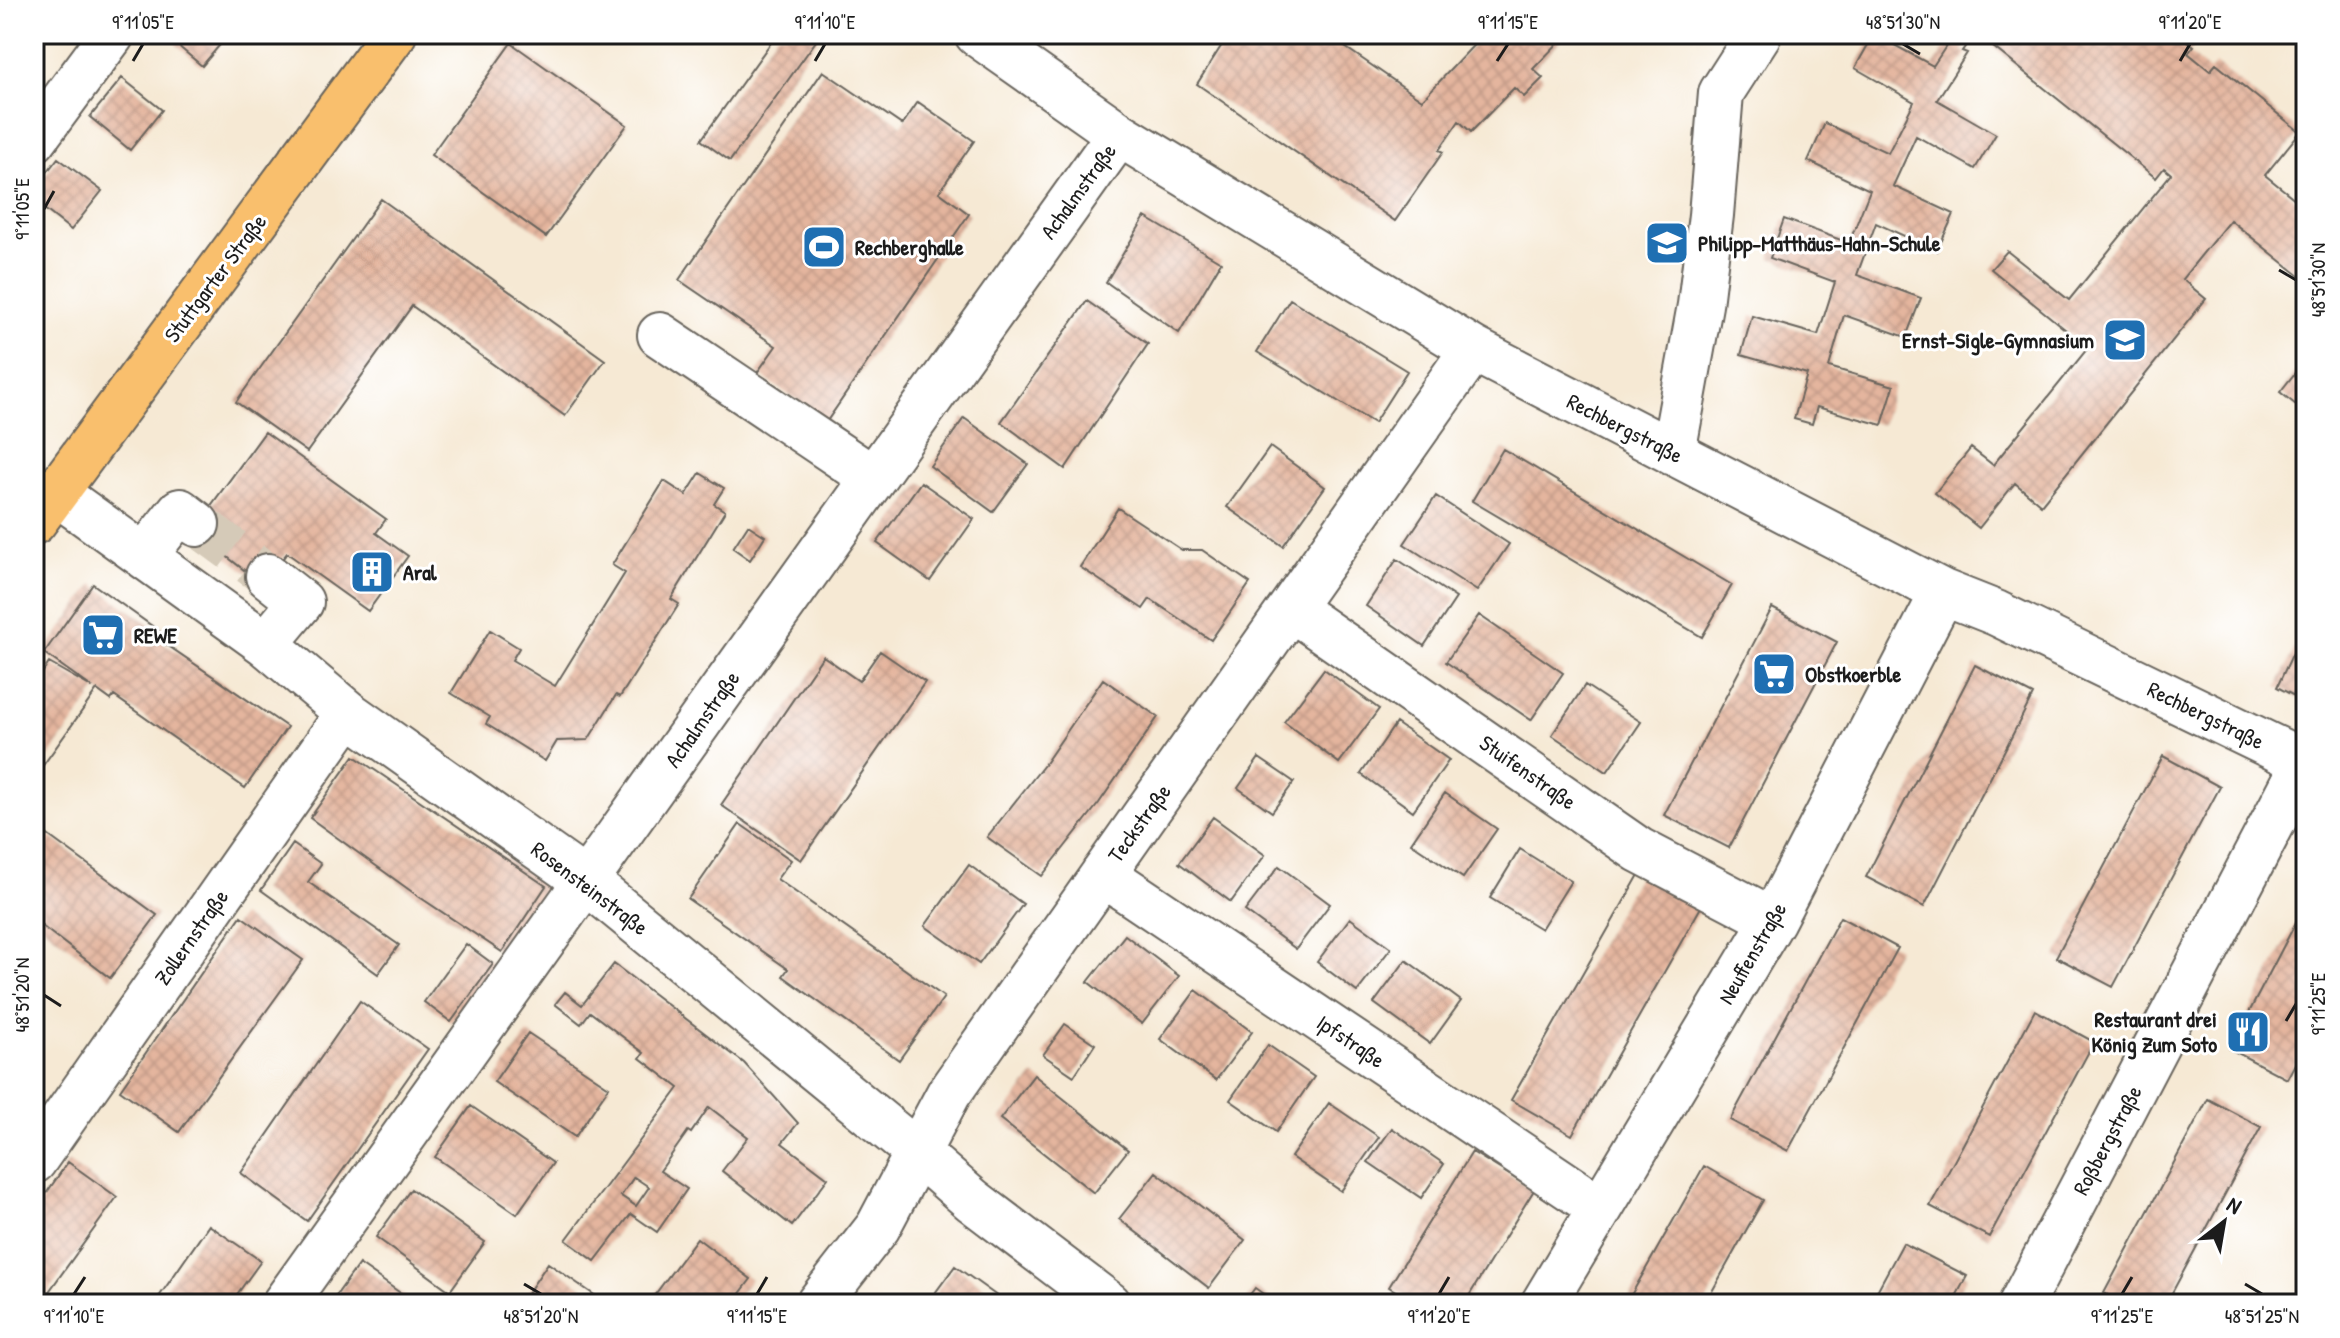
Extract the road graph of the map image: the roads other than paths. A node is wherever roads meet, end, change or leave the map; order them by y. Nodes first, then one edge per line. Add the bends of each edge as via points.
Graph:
1 (394, 34) edge
2 (977, 34) edge
3 (1759, 34) edge
4 (110, 35) edge
5 (1119, 134) junction
6 (34, 140) edge
7 (660, 335) dead end
8 (1473, 349) junction
9 (1673, 453) junction
10 (873, 478) junction
11 (45, 507) edge
12 (197, 524) tunnel mouth
13 (145, 555) junction
14 (268, 576) tunnel mouth
15 (1943, 592) junction
16 (1292, 609) junction
17 (266, 644) junction
18 (348, 713) junction
19 (2305, 763) edge
20 (1103, 874) junction
21 (587, 882) junction
22 (1773, 920) junction
23 (918, 1153) junction
24 (34, 1161) edge
25 (1600, 1208) junction
26 (284, 1304) edge
27 (818, 1304) edge
28 (1109, 1304) edge
29 (1543, 1304) edge
30 (2021, 1304) edge

1 - 11 main road, Stuttgarter Straße
2 - 5 street, Rechbergstraße
3 - 9 street via 1721,93 1700,305
4 - 6 street
5 - 8 street, Rechbergstraße
5 - 10 street, Achalmstraße
7 - 10 street
8 - 9 street, Rechbergstraße
8 - 16 street, Teckstraße
9 - 15 street, Rechbergstraße
10 - 21 street, Achalmstraße
11 - 13 street, Rosensteinstraße
12 - 13 street via 180,511
13 - 17 street, Rosensteinstraße
14 - 17 street via 301,602
15 - 19 street, Rechbergstraße
15 - 22 street, Neuffenstraße
16 - 20 street, Teckstraße
16 - 22 street, Stuifenstraße via 1639,850
17 - 18 street, Rosensteinstraße
18 - 21 street, Rosensteinstraße
18 - 24 street, Zollernstraße
19 - 30 street, Roßbergstraße
20 - 23 street, Teckstraße via 949,1093
20 - 25 street, Ipfstraße
21 - 23 street, Rosensteinstraße
21 - 26 street, Achalmstraße
22 - 25 street, Neuffenstraße
23 - 27 street, Teckstraße via 878,1227
23 - 28 street, Rosensteinstraße
25 - 29 street, Neuffenstraße

